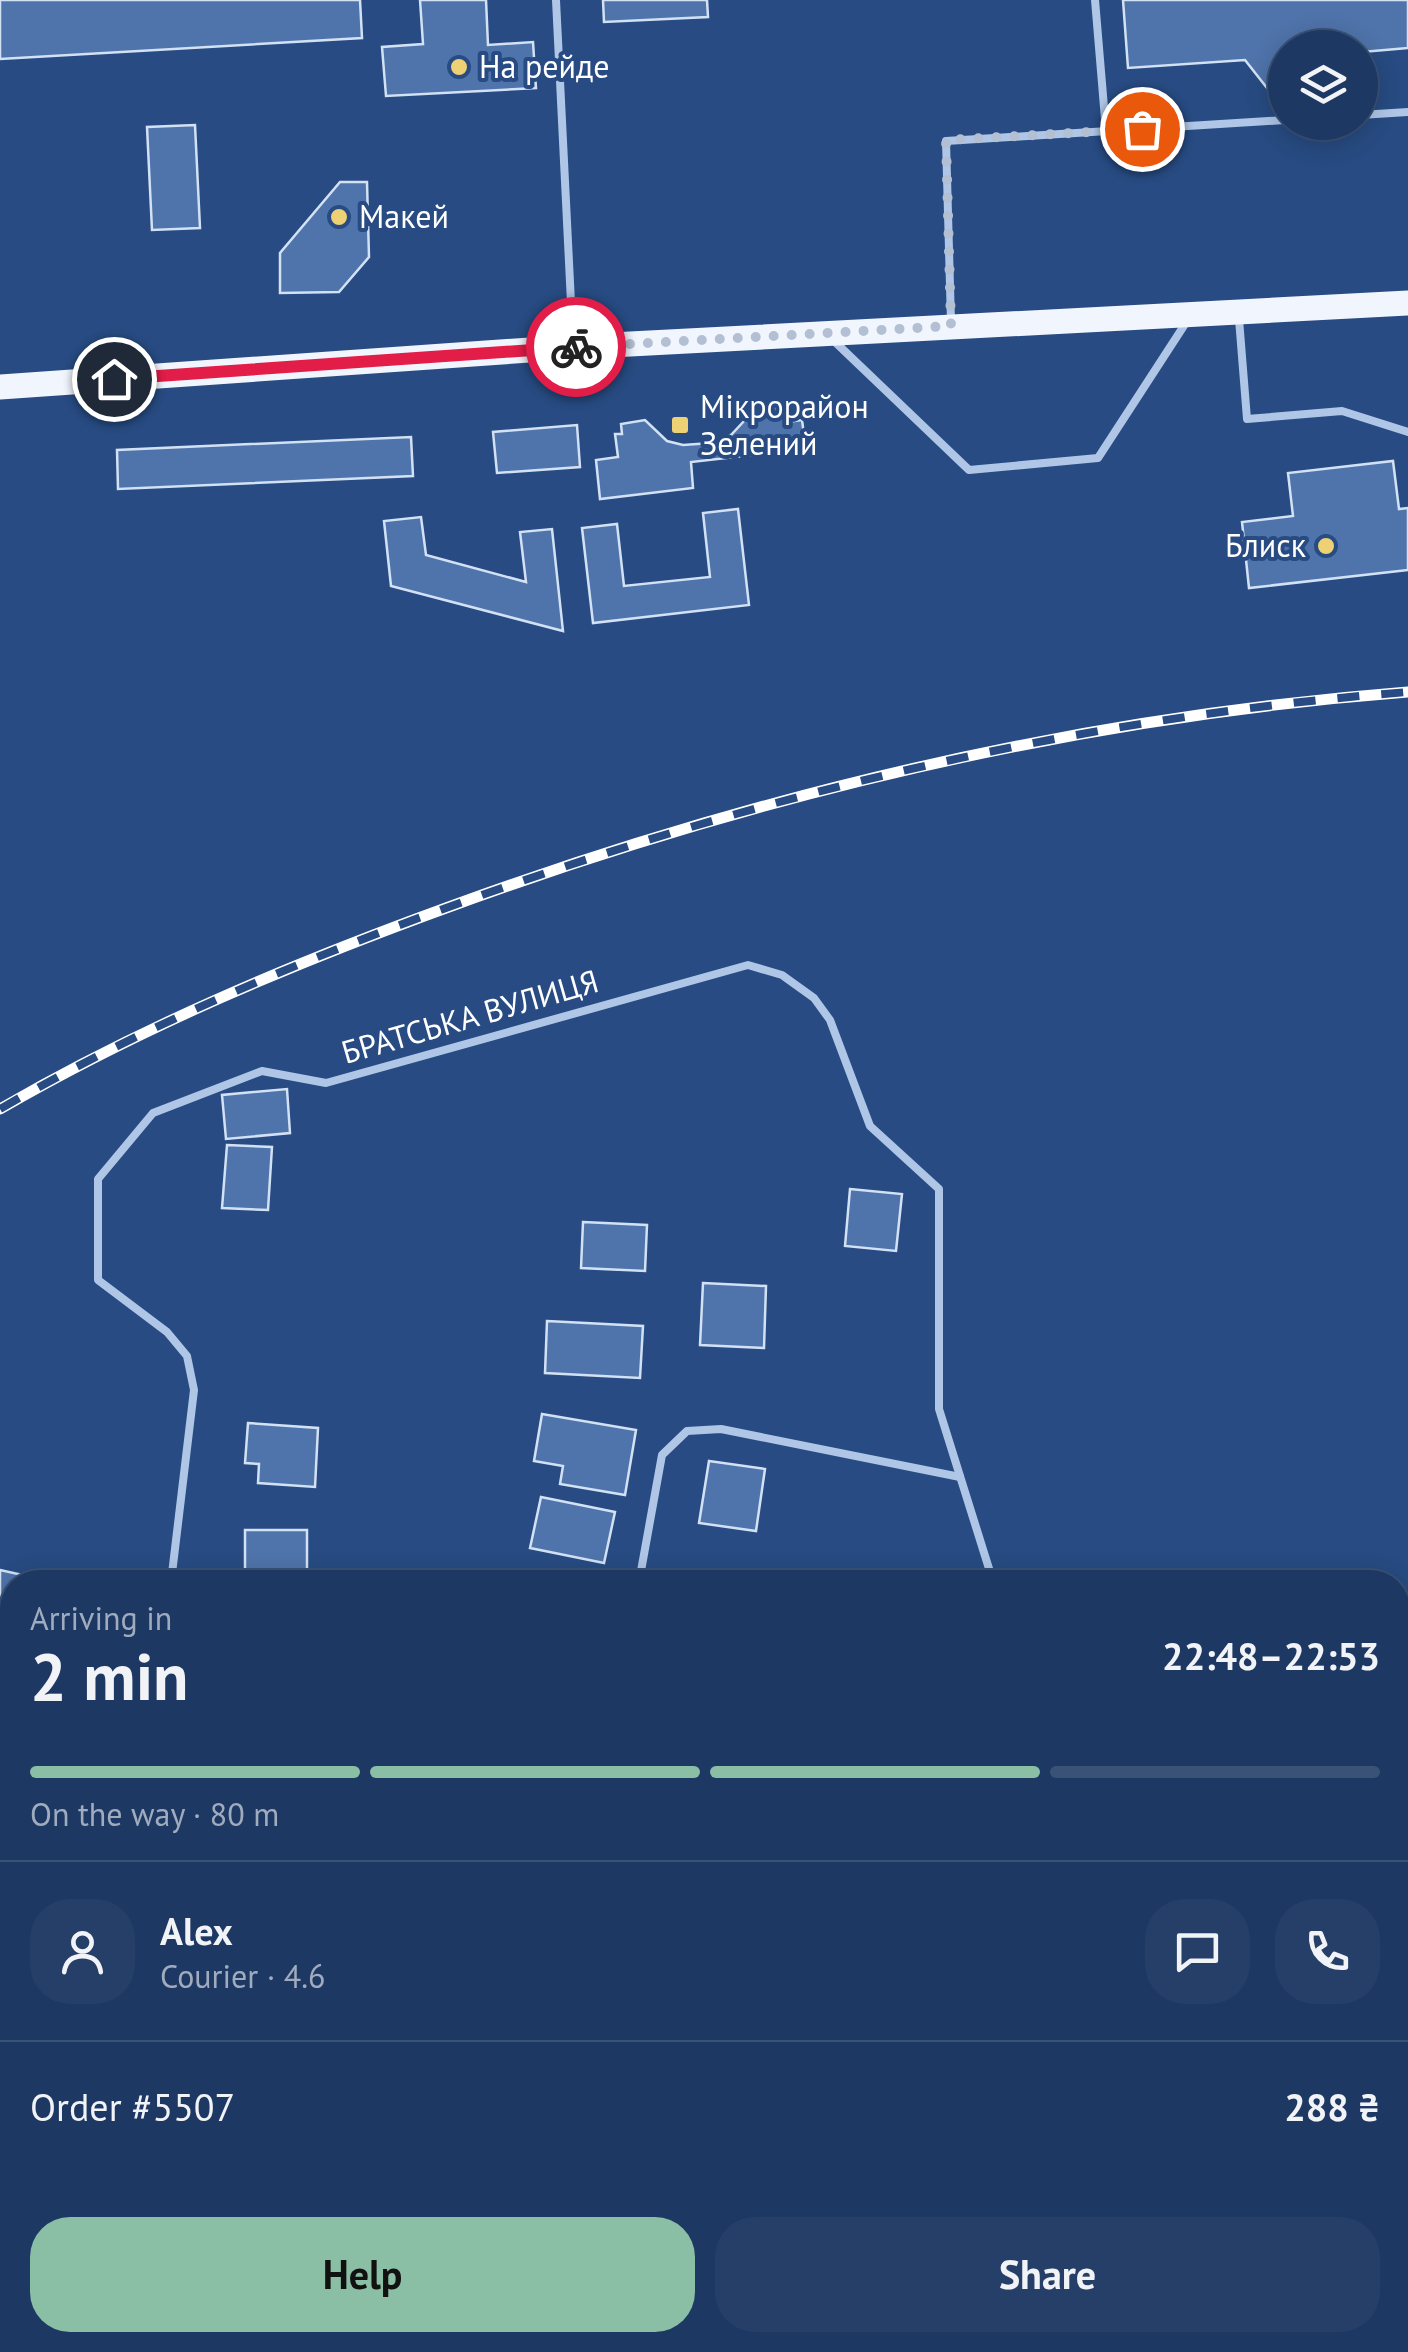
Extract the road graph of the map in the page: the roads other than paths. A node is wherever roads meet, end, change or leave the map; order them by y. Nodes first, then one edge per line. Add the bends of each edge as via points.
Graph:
1 (556, 0) edge
2 (1095, 0) edge
3 (1408, 112) edge
4 (1378, 114) edge
5 (1268, 121) edge
6 (1106, 131) junction
7 (1408, 302) edge
8 (1238, 312) junction
9 (1192, 314) junction
10 (951, 326) junction
11 (826, 334) junction
12 (573, 347) junction
13 (0, 386) edge
14 (1408, 432) edge
15 (960, 1477) junction
16 (173, 1570) edge
17 (642, 1570) edge
18 (989, 1570) edge

1 - 12 lane
2 - 6 lane
3 - 4 lane
5 - 6 lane
6 - 10 lane via 946,140
7 - 8 main road
8 - 9 main road
8 - 14 lane via 1246,419 1342,411
9 - 10 main road
9 - 11 lane via 1098,458 969,470
10 - 11 main road
11 - 12 main road
12 - 13 main road
15 - 16 lane, БРАТСЬКА ВУЛИЦЯ via 939,1409 939,1189 870,1126 830,1020 814,998 782,975 748,966 326,1083 262,1070 153,1113 98,1179 98,1280 168,1332 187,1356 194,1390
15 - 17 lane via 720,1429 687,1431 662,1455
15 - 18 lane, БРАТСЬКА ВУЛИЦЯ

